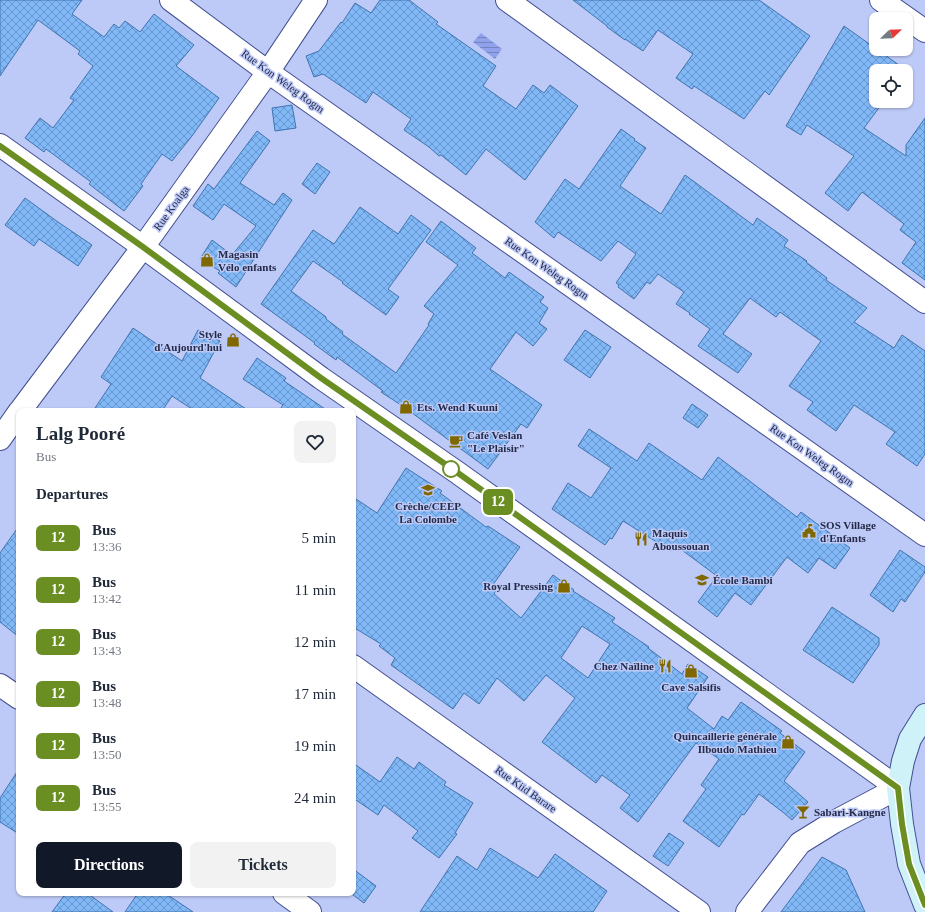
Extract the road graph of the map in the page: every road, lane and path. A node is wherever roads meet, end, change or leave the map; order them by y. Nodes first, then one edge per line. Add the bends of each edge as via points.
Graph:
1 (171, 0) edge
2 (316, 0) edge
3 (507, 0) edge
4 (881, 0) edge
5 (925, 32) edge
6 (268, 72) junction
7 (0, 146) edge
8 (143, 247) junction
9 (925, 302) edge
10 (22, 408) edge
11 (925, 535) edge
12 (356, 668) edge
13 (0, 684) edge
14 (16, 696) edge
15 (925, 715) edge
16 (898, 788) junction
17 (288, 896) edge
18 (925, 905) edge
19 (310, 912) edge
20 (699, 912) edge
21 (747, 912) edge

1 - 6 street, Rue Kon Weleg Rogm
2 - 6 street, Rue Koalga
3 - 9 street
4 - 5 street
6 - 8 street, Rue Koalga
6 - 11 street, Rue Kon Weleg Rogm
7 - 8 street
8 - 10 street, Rue Koalga
8 - 16 street via 321,378
12 - 20 street, Rue Kiid Barare
13 - 14 street
15 - 16 main road via 910,739 902,761
16 - 18 main road via 909,864
16 - 21 street via 800,843
17 - 19 street

